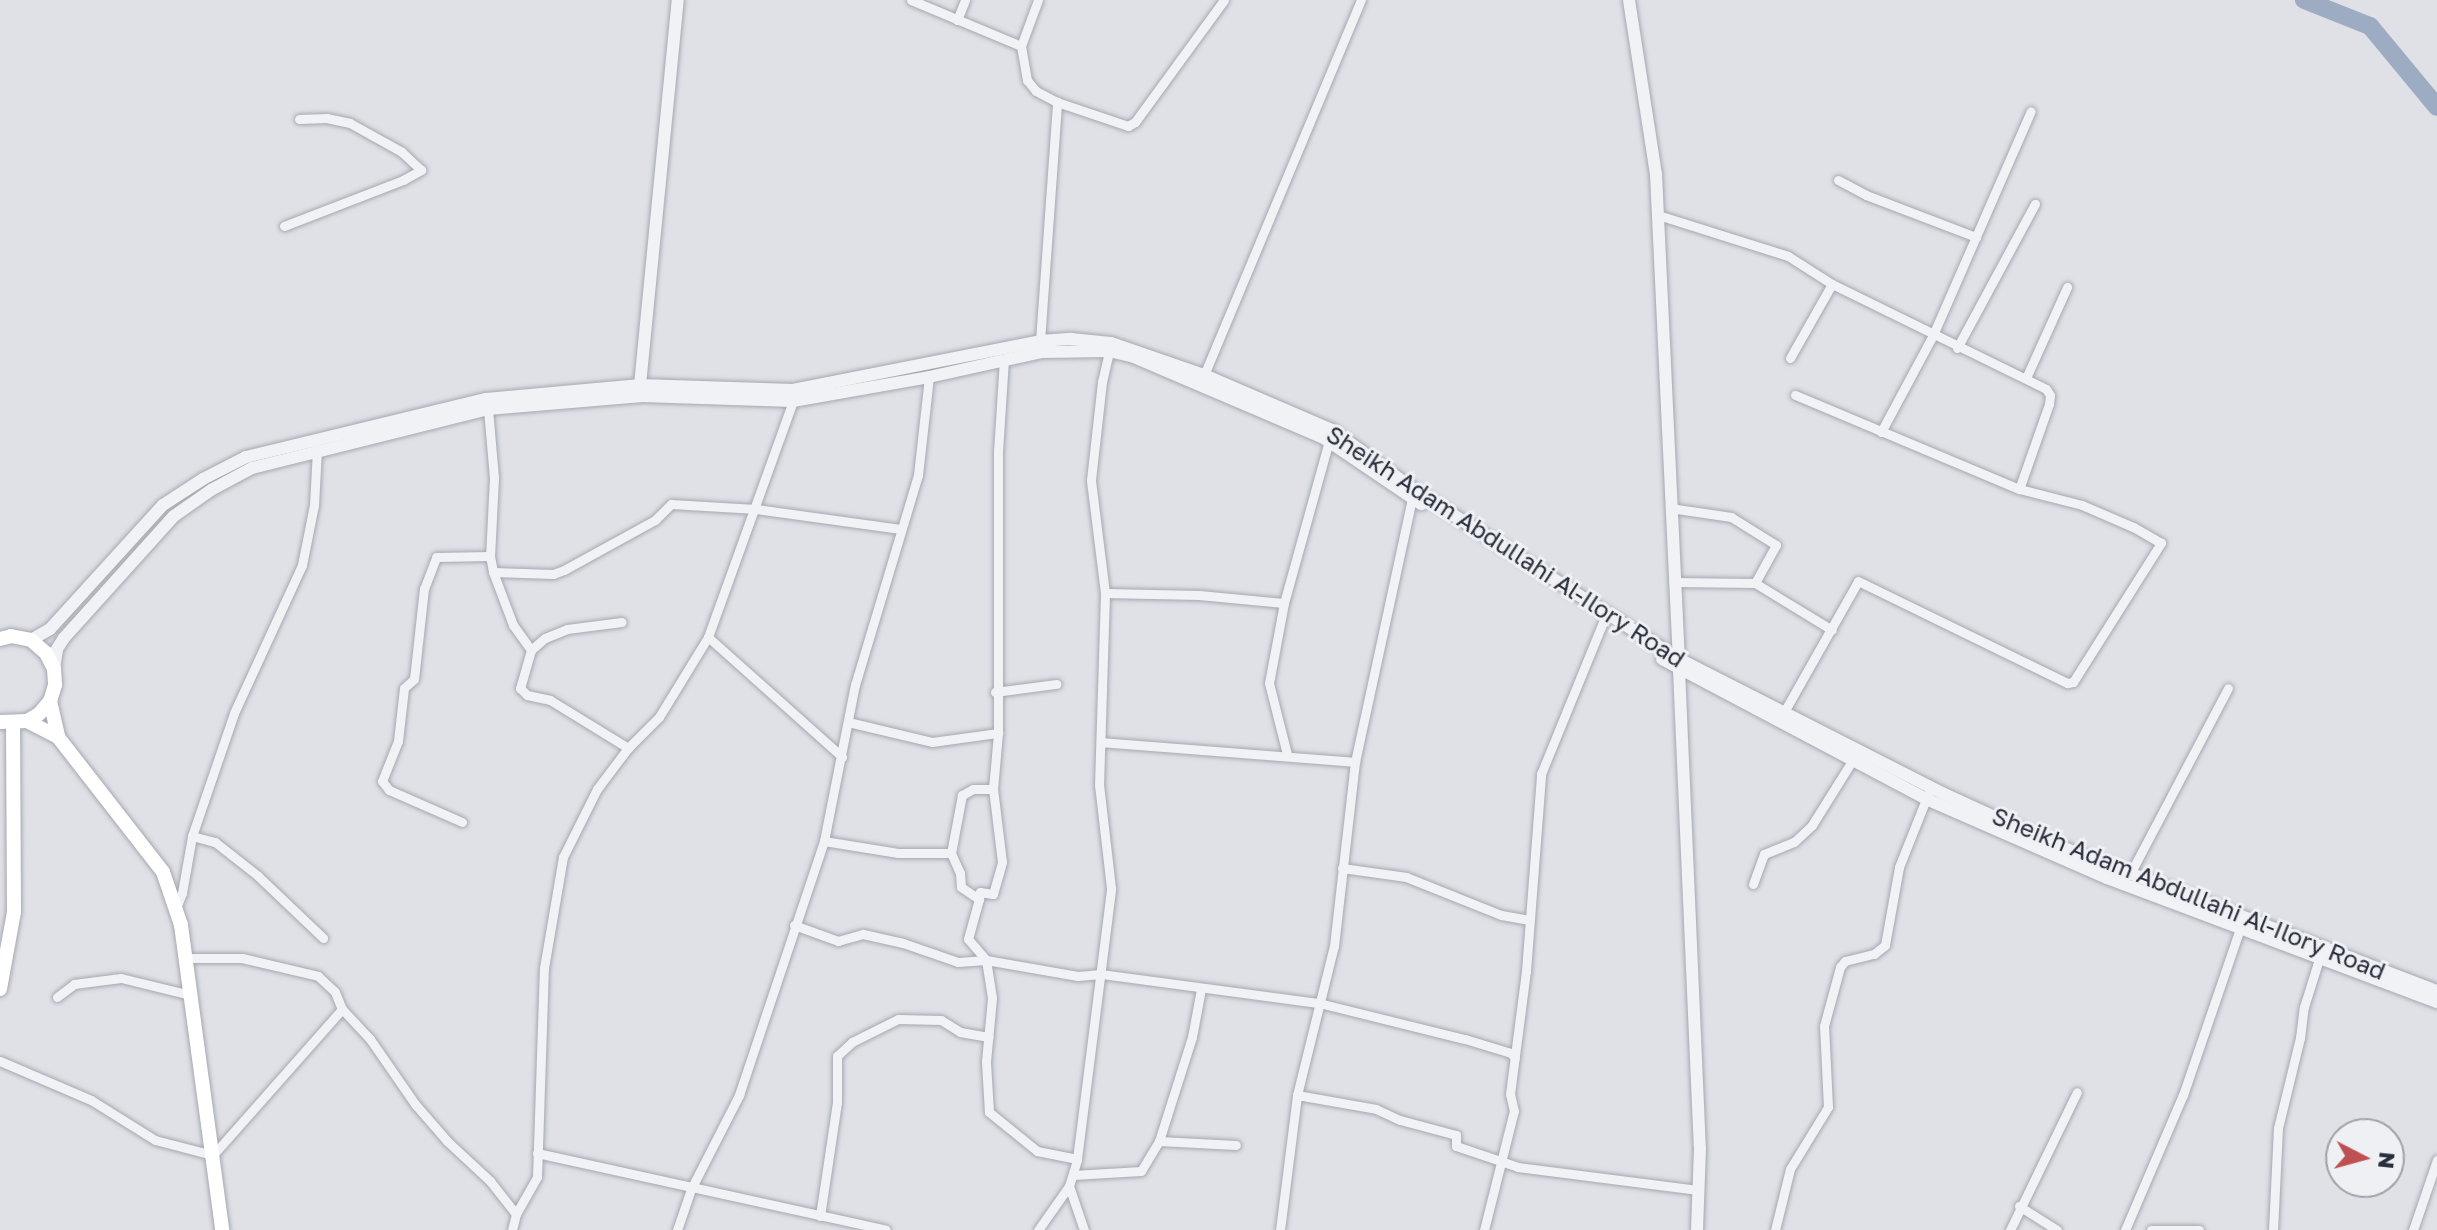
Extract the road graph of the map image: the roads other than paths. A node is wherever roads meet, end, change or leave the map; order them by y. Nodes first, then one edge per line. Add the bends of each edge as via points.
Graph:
1 (678, 0) edge
2 (911, 0) edge
3 (965, 0) edge
4 (1038, 0) edge
5 (1224, 0) edge
6 (1361, 0) edge
7 (1629, 0) edge
8 (957, 20) junction
9 (1021, 46) junction
10 (1057, 102) junction
11 (2031, 111) dead end
12 (299, 119) dead end
13 (1838, 180) dead end
14 (2035, 204) dead end
15 (1658, 215) junction
16 (284, 226) dead end
17 (1976, 237) junction
18 (1832, 284) junction
19 (2067, 287) dead end
20 (1933, 335) junction
21 (1040, 341) junction
22 (1957, 348) junction
23 (1109, 351) junction
24 (1790, 358) dead end
25 (1004, 359) junction
26 (1204, 375) junction
27 (929, 377) junction
28 (895, 378) junction
29 (2026, 378) junction
30 (640, 385) junction
31 (1228, 391) junction
32 (1795, 395) dead end
33 (793, 401) junction
34 (488, 409) junction
35 (1881, 432) junction
36 (1329, 441) junction
37 (317, 449) junction
38 (291, 451) junction
39 (2019, 489) junction
40 (1412, 498) junction
41 (1670, 508) junction
42 (756, 509) junction
43 (1453, 520) junction
44 (901, 529) junction
45 (490, 556) junction
46 (493, 572) junction
47 (1673, 582) junction
48 (1755, 583) junction
49 (1105, 593) junction
50 (1284, 603) junction
51 (622, 622) dead end
52 (1603, 622) junction
53 (1832, 630) junction
54 (708, 637) junction
55 (0, 639) edge
56 (31, 640) junction
57 (531, 650) junction
58 (1679, 664) junction
59 (54, 669) junction
60 (1056, 684) dead end
61 (2228, 688) dead end
62 (995, 692) junction
63 (50, 701) junction
64 (1784, 712) junction
65 (14, 722) edge
66 (848, 722) junction
67 (998, 733) junction
68 (58, 737) junction
69 (1101, 742) junction
70 (628, 748) junction
71 (1287, 754) junction
72 (842, 757) junction
73 (1852, 761) junction
74 (1355, 762) junction
75 (993, 789) junction
76 (1928, 793) junction
77 (462, 822) dead end
78 (192, 836) junction
79 (824, 841) junction
80 (951, 853) junction
81 (1342, 868) junction
82 (2130, 874) junction
83 (1753, 884) dead end
84 (979, 899) junction
85 (174, 910) junction
86 (1530, 920) junction
87 (794, 925) junction
88 (2241, 926) junction
89 (323, 938) dead end
90 (2320, 956) junction
91 (184, 958) junction
92 (986, 960) junction
93 (1101, 974) junction
94 (0, 989) edge
95 (1201, 989) junction
96 (2437, 991) edge
97 (190, 995) junction
98 (57, 997) dead end
99 (2437, 1002) edge
100 (1319, 1003) junction
101 (342, 1009) junction
102 (989, 1037) junction
103 (1515, 1058) junction
104 (0, 1061) edge
105 (2077, 1092) dead end
106 (1297, 1095) junction
107 (1159, 1141) junction
108 (1236, 1145) dead end
109 (537, 1153) junction
110 (213, 1155) junction
111 (1077, 1159) junction
112 (2437, 1160) edge
113 (1503, 1163) junction
114 (1073, 1175) junction
115 (1069, 1186) junction
116 (691, 1189) junction
117 (1698, 1190) junction
118 (2019, 1206) junction
119 (516, 1214) junction
120 (825, 1216) junction
121 (222, 1230) edge
122 (512, 1230) edge
123 (677, 1230) edge
124 (826, 1230) edge
125 (886, 1230) edge
126 (1038, 1230) edge
127 (1084, 1230) edge
128 (1280, 1230) edge
129 (1484, 1230) edge
130 (1697, 1230) edge
131 (1775, 1230) edge
132 (2010, 1230) edge
133 (2057, 1230) edge
134 (2125, 1230) edge
135 (2151, 1230) edge
136 (2199, 1230) edge
137 (2273, 1230) edge
138 (2413, 1230) edge

1 - 30 street
2 - 8 street
3 - 8 street
4 - 9 street
5 - 10 street via 1135,122 1122,125
6 - 26 street
7 - 15 street
8 - 9 street
9 - 10 street via 1027,80
10 - 21 street
11 - 17 street
12 - 16 street via 350,123 402,152 421,170
13 - 17 street
14 - 22 street
15 - 18 street via 1788,256
15 - 41 street
17 - 20 street
18 - 20 street
18 - 24 street
19 - 29 street
20 - 22 street
20 - 35 street
21 - 26 street, Sheikh Adam Abdullahi Al-Ilory Road via 1111,343
21 - 28 street, Sheikh Adam Abdullahi Al-Ilory Road
22 - 29 street
23 - 25 street, Sheikh Adam Abdullahi Al-Ilory Road via 1042,352
23 - 31 street, Sheikh Adam Abdullahi Al-Ilory Road
23 - 49 street via 1091,480
25 - 27 street, Sheikh Adam Abdullahi Al-Ilory Road
25 - 62 street
26 - 31 street, Sheikh Adam Abdullahi Al-Ilory Road
27 - 28 street, Sheikh Adam Abdullahi Al-Ilory Road
27 - 44 street via 918,475
28 - 30 street, Sheikh Adam Abdullahi Al-Ilory Road via 793,390
28 - 33 street, Sheikh Adam Abdullahi Al-Ilory Road
29 - 39 street via 2050,395
30 - 38 street, Sheikh Adam Abdullahi Al-Ilory Road via 486,399
31 - 36 street, Sheikh Adam Abdullahi Al-Ilory Road
31 - 43 street, Sheikh Adam Abdullahi Al-Ilory Road via 1342,436
32 - 35 street
33 - 34 street, Sheikh Adam Abdullahi Al-Ilory Road via 642,396
33 - 42 street
34 - 37 street, Sheikh Adam Abdullahi Al-Ilory Road
34 - 45 street via 494,478
35 - 39 street
36 - 40 street, Sheikh Adam Abdullahi Al-Ilory Road
36 - 50 street
37 - 38 street, Sheikh Adam Abdullahi Al-Ilory Road
37 - 78 street via 314,505 302,565 234,713
38 - 56 street, Sheikh Adam Abdullahi Al-Ilory Road via 246,457 163,505 50,629
38 - 59 street, Sheikh Adam Abdullahi Al-Ilory Road via 252,468 174,516 64,638
39 - 53 street via 2082,505 2161,543 2073,682 1858,581
40 - 43 street, Sheikh Adam Abdullahi Al-Ilory Road
40 - 74 street
41 - 47 street
41 - 48 street via 1731,517 1776,545
42 - 44 street
42 - 46 street via 671,504 655,520 564,570
42 - 54 street
43 - 52 street, Sheikh Adam Abdullahi Al-Ilory Road
43 - 58 street, Sheikh Adam Abdullahi Al-Ilory Road
44 - 66 street
45 - 46 street
45 - 77 street via 436,557 424,589 414,679 404,688 398,741 382,781 389,790
46 - 57 street via 513,625
47 - 48 street
47 - 58 street
48 - 53 street
49 - 50 street
49 - 69 street
50 - 71 street via 1269,683
51 - 57 street via 567,629
52 - 58 street, Sheikh Adam Abdullahi Al-Ilory Road
52 - 86 street via 1541,774
53 - 64 street
54 - 70 street via 659,717
54 - 72 street
55 - 56 main road
56 - 59 main road
57 - 70 street via 520,688 550,700
58 - 64 street, Sheikh Adam Abdullahi Al-Ilory Road
58 - 73 street, Sheikh Adam Abdullahi Al-Ilory Road
58 - 117 street
59 - 63 main road
60 - 62 street
61 - 82 street
62 - 67 street
63 - 65 main road via 39,714
63 - 68 main road
64 - 76 street, Sheikh Adam Abdullahi Al-Ilory Road
65 - 68 main road
65 - 94 main road via 14,912
66 - 67 street via 932,742
66 - 72 street
67 - 75 street
68 - 85 main road via 157,861
69 - 71 street
69 - 93 street via 1099,785 1111,888
70 - 109 street via 597,789 563,857 544,968
71 - 74 street
72 - 79 street
73 - 76 street, Sheikh Adam Abdullahi Al-Ilory Road
73 - 83 street via 1812,825 1794,842 1764,854
74 - 81 street
75 - 80 street via 962,795
75 - 84 street via 1002,862 993,894 980,892
76 - 82 street, Sheikh Adam Abdullahi Al-Ilory Road
76 - 88 street, Sheikh Adam Abdullahi Al-Ilory Road via 2107,878
76 - 131 street via 1899,867 1885,945 1840,967 1824,1026 1828,1107 1790,1169
78 - 85 street
78 - 89 street via 215,842
79 - 80 street via 898,853
79 - 87 street
80 - 84 street via 961,887
81 - 86 street via 1406,877 1501,915
81 - 100 street via 1334,946
82 - 96 street, Sheikh Adam Abdullahi Al-Ilory Road
84 - 92 street via 968,939
85 - 91 main road
86 - 103 street
87 - 92 street via 838,941 863,934 958,962
87 - 116 street via 739,1095
88 - 90 street, Sheikh Adam Abdullahi Al-Ilory Road
88 - 134 street via 2183,1095
90 - 99 street, Sheikh Adam Abdullahi Al-Ilory Road
90 - 137 street via 2278,1128
91 - 97 main road
91 - 101 street via 242,958 318,976 335,992
92 - 93 street via 1078,976
92 - 102 street via 993,1004
93 - 95 street
93 - 111 street
95 - 100 street
95 - 107 street via 1192,1037
97 - 98 street via 121,978 74,984
97 - 110 main road
100 - 103 street via 1465,1039
100 - 106 street
101 - 110 street
101 - 119 street via 415,1104
102 - 111 street via 989,1112 1037,1151
102 - 120 street via 960,1032 941,1020 898,1019 852,1042 837,1056
103 - 113 street via 1510,1094 1514,1111
104 - 110 street via 91,1100 155,1140
105 - 118 street
106 - 113 street via 1376,1109 1456,1135 1456,1146
106 - 128 street
107 - 108 street
107 - 114 street via 1141,1171
109 - 116 street
109 - 119 street via 534,1187
110 - 121 main road
111 - 114 street
112 - 138 street
113 - 117 street
113 - 129 street
114 - 115 street
115 - 126 street
115 - 127 street
116 - 120 street
116 - 123 street
117 - 130 street
118 - 132 street
118 - 133 street
119 - 122 street
120 - 124 street
120 - 125 street
135 - 136 street

